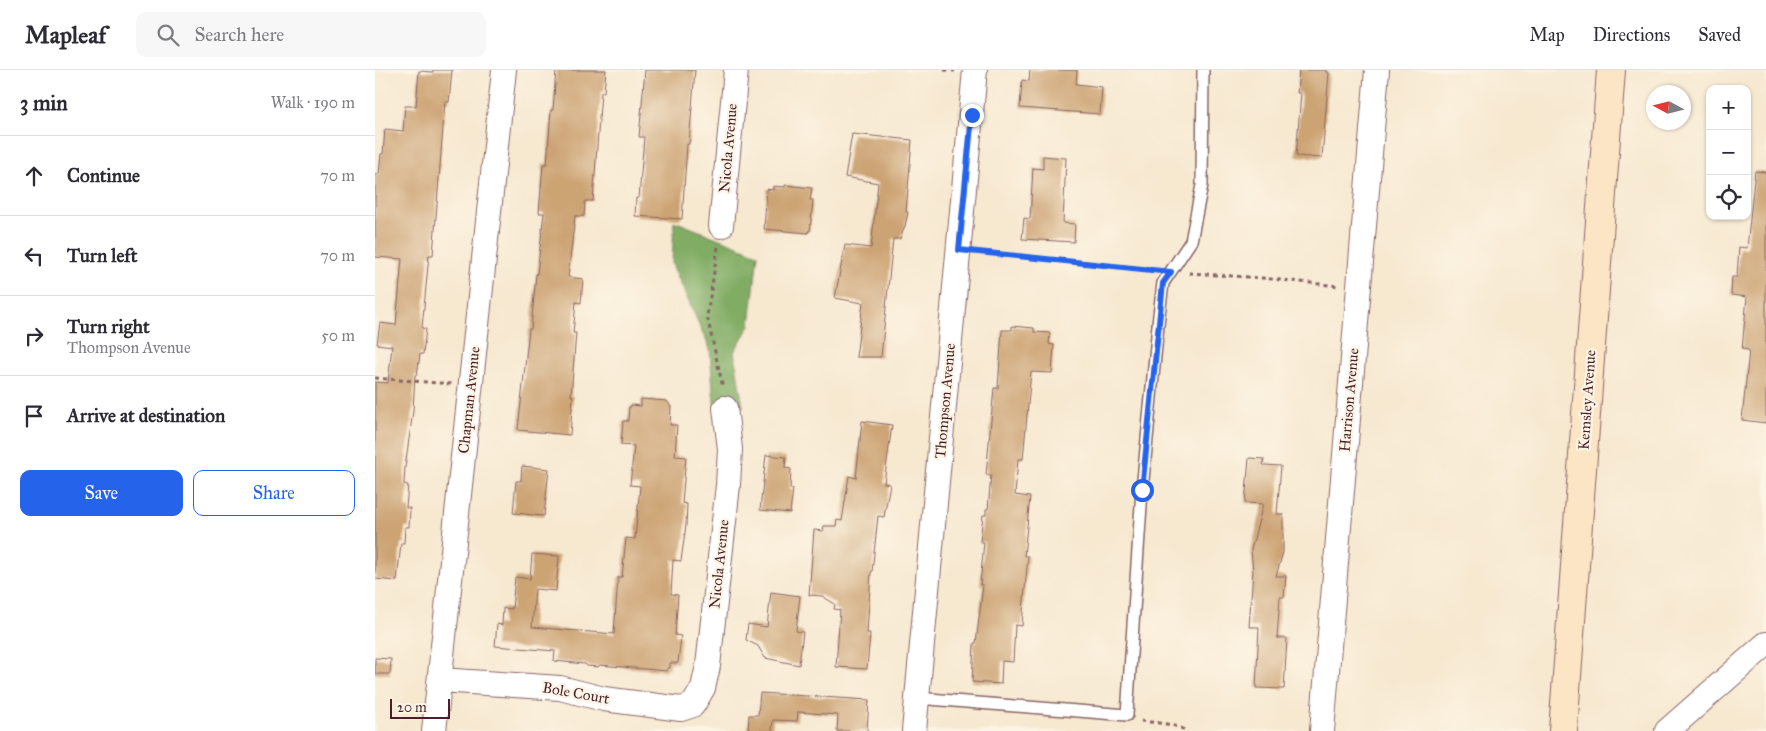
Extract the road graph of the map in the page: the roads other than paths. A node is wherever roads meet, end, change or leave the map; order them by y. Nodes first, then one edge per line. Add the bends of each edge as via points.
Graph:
1 (504, 70) edge
2 (735, 70) edge
3 (975, 70) edge
4 (1203, 70) edge
5 (1377, 70) edge
6 (1611, 70) edge
7 (721, 226) road end
8 (725, 408) road end
9 (1766, 644) edge
10 (440, 680) junction
11 (917, 698) junction
12 (681, 709) joint
13 (434, 731) edge
14 (914, 731) edge
15 (1322, 731) edge
16 (1563, 731) edge
17 (1667, 731) edge

1 - 10 street, Chapman Avenue
2 - 7 street, Nicola Avenue
3 - 11 street, Thompson Avenue
4 - 11 lane via 1202,185 1191,241 1163,283 1149,410 1127,715
5 - 15 street, Harrison Avenue
6 - 16 street, Kemsley Avenue
8 - 12 street, Nicola Avenue via 728,485 708,666 703,688 693,705
9 - 17 street
10 - 12 street, Bole Court via 560,688 604,699
10 - 13 street, Chapman Avenue
11 - 14 street, Thompson Avenue

